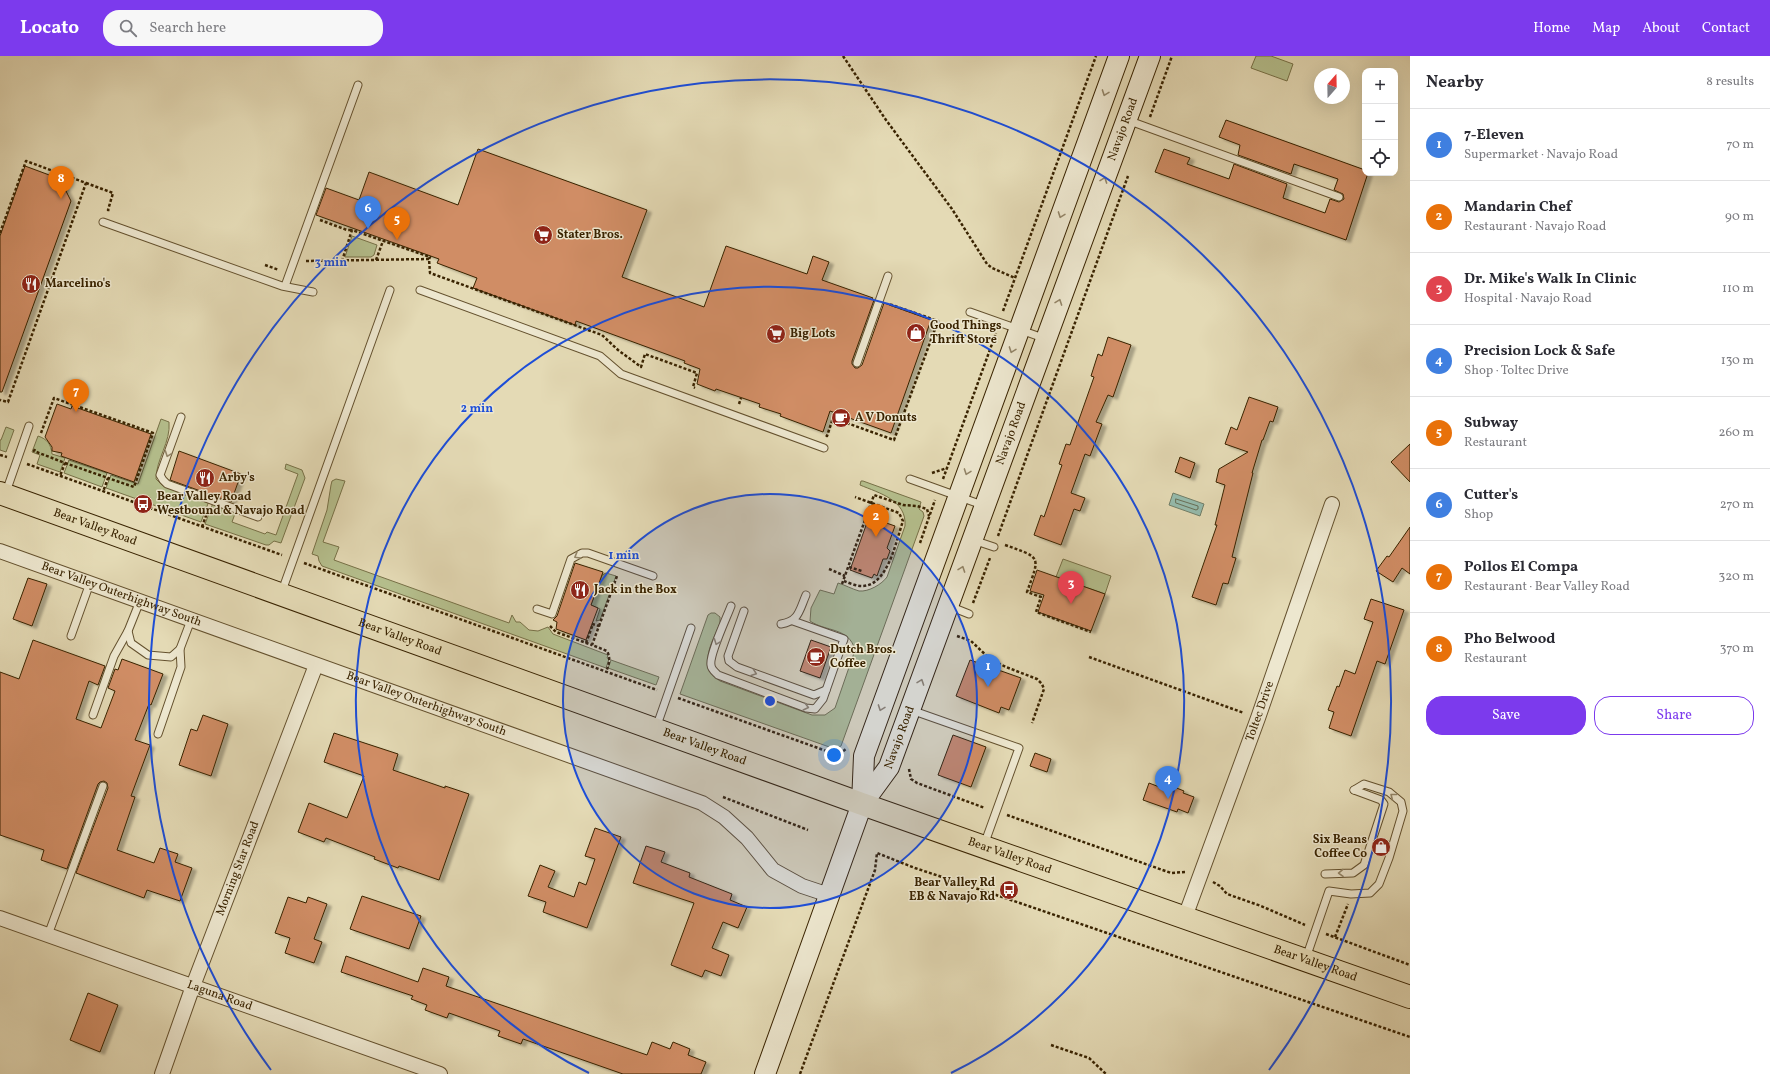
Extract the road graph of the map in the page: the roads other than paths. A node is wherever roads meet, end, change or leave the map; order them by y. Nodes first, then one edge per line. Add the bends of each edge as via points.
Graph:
1 (1119, 56) edge
2 (1150, 56) edge
3 (358, 85) dead end
4 (1126, 120) junction
5 (1339, 197) dead end
6 (103, 222) dead end
7 (888, 276) dead end
8 (285, 286) junction
9 (390, 290) dead end
10 (420, 290) dead end
11 (313, 292) dead end
12 (970, 312) dead end
13 (1019, 329) junction
14 (1046, 339) junction
15 (857, 363) dead end
16 (181, 417) dead end
17 (29, 426) dead end
18 (824, 448) dead end
19 (910, 479) dead end
20 (2, 494) edge
21 (958, 497) junction
22 (1332, 504) dead end
23 (985, 506) junction
24 (258, 517) dead end
25 (972, 540) junction
26 (995, 544) road end
27 (0, 551) edge
28 (653, 576) dead end
29 (90, 583) junction
30 (281, 594) junction
31 (806, 595) dead end
32 (140, 601) junction
33 (731, 606) dead end
34 (949, 606) junction
35 (537, 609) dead end
36 (744, 611) dead end
37 (969, 614) road end
38 (191, 620) junction
39 (793, 621) junction
40 (781, 624) dead end
41 (691, 628) dead end
42 (128, 632) junction
43 (71, 636) dead end
44 (180, 649) junction
45 (316, 665) junction
46 (826, 690) junction
47 (911, 710) junction
48 (93, 715) dead end
49 (655, 730) junction
50 (158, 734) dead end
51 (103, 786) dead end
52 (862, 804) junction
53 (983, 847) junction
54 (1325, 874) dead end
55 (829, 895) junction
56 (1184, 917) junction
57 (0, 918) edge
58 (48, 935) junction
59 (1306, 960) junction
60 (193, 986) junction
61 (1410, 997) edge
62 (162, 1074) edge
63 (440, 1074) edge
64 (765, 1074) edge

1 -> 13 main road, Navajo Road
2 - 4 main road, Navajo Road
3 - 8 lane
4 - 5 lane
14 -> 4 main road, Navajo Road
6 - 8 lane
7 - 15 lane
8 - 11 lane
9 - 30 lane
10 - 18 lane via 600,356 621,374
12 - 13 lane
13 - 14 lane
13 -> 21 main road, Navajo Road
14 - 23 main road, Navajo Road
16 -> 24 lane via 160,475 163,480 167,484
17 - 20 lane
19 - 21 lane
20 - 30 main road, Bear Valley Road
21 - 23 lane
21 -> 52 main road, Navajo Road via 864,756
22 - 56 street, Toltec Drive via 1258,718
23 - 25 main road, Navajo Road
25 - 26 lane
34 -> 25 main road, Navajo Road
27 - 29 street, Bear Valley Outerhighway South
28 -> 35 lane via 582,553 571,559 552,614
29 - 32 street, Bear Valley Outerhighway South
29 - 43 lane
30 - 49 main road, Bear Valley Road
31 - 39 lane via 797,618
32 - 38 street, Bear Valley Outerhighway South
32 - 42 lane
33 -> 46 lane via 710,665 718,675 806,708 815,709
34 - 37 lane
47 -> 34 main road, Navajo Road
36 -> 46 lane via 728,656 729,661 737,667 814,695
38 - 44 lane
38 - 45 street, Bear Valley Outerhighway South
39 - 40 lane
39 - 46 lane via 844,639
41 - 49 lane
42 - 44 lane via 131,643 148,655 171,658
42 - 48 lane via 114,656
44 - 50 lane via 181,667
45 - 55 street, Bear Valley Outerhighway South via 702,803 724,817 747,838 773,870 802,886
45 - 60 street, Morning Star Road
47 - 52 main road, Navajo Road via 890,767
47 - 53 lane via 1019,748
49 - 52 main road, Bear Valley Road
51 - 58 lane
52 - 53 main road, Bear Valley Road
52 - 55 main road, Navajo Road
53 - 56 main road, Bear Valley Road
59 -> 54 lane via 1329,891 1370,893 1379,884 1403,811 1401,802 1389,792 1364,784 1354,790 1381,800 1384,804 1364,865 1354,873
55 - 64 main road, Navajo Road
56 - 59 main road, Bear Valley Road
57 - 58 street, Laguna Road
58 - 60 street, Laguna Road
59 - 61 main road, Bear Valley Road
60 - 62 street, Morning Star Road
60 - 63 street, Laguna Road

